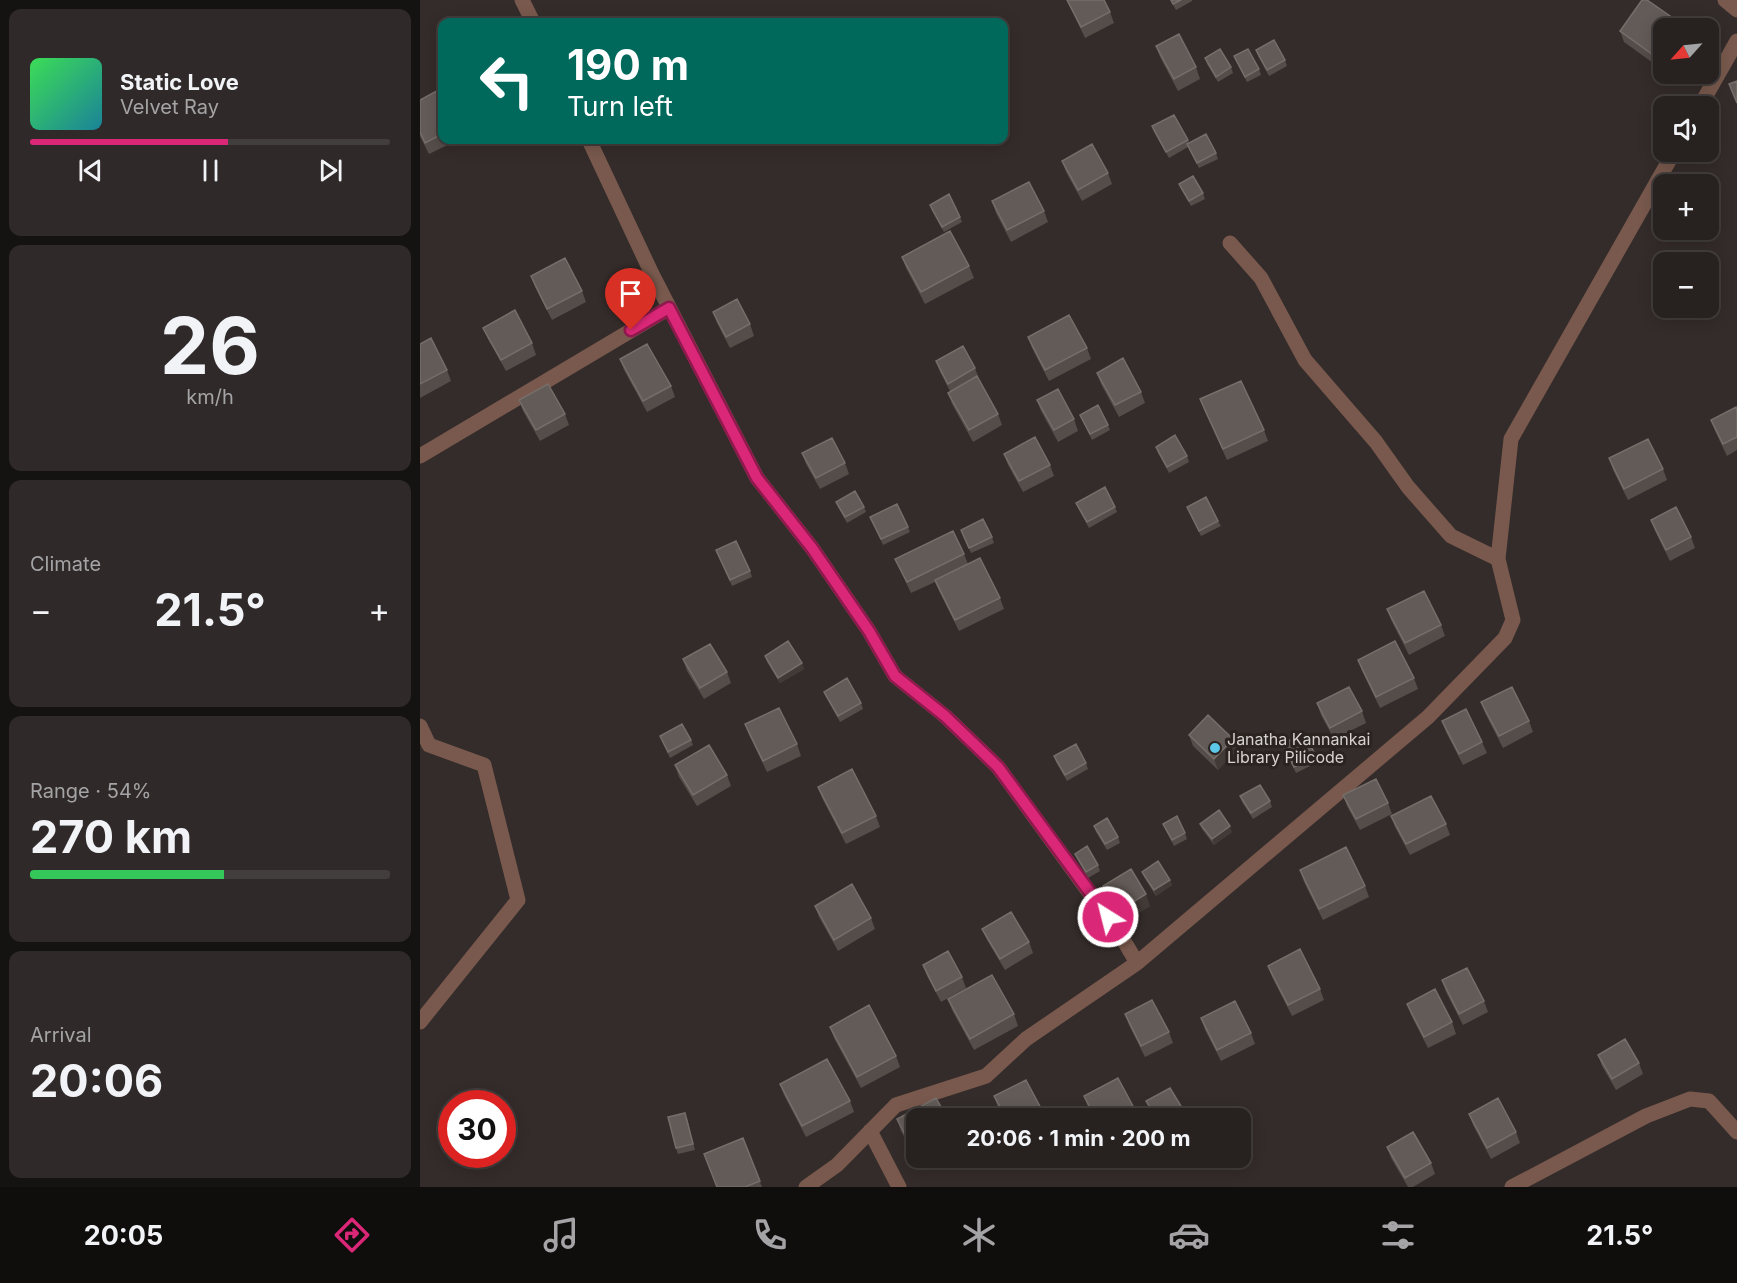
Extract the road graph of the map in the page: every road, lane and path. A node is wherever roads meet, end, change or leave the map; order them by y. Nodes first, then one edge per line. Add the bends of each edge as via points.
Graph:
1 (522, 0) edge
2 (1725, 0) edge
3 (1737, 10) edge
4 (531, 18) edge
5 (1737, 41) edge
6 (1706, 96) edge
7 (590, 144) edge
8 (1668, 162) edge
9 (1230, 243) dead end
10 (669, 308) junction
11 (420, 456) edge
12 (1498, 559) junction
13 (420, 726) edge
14 (1137, 963) junction
15 (420, 1022) edge
16 (870, 1131) junction
17 (1737, 1132) edge
18 (806, 1187) edge
19 (898, 1187) edge
20 (1512, 1187) edge

1 - 4 street
2 - 3 street
5 - 6 street
7 - 10 street
8 - 12 street via 1510,439
9 - 12 street via 1261,278 1305,360 1376,442 1408,487 1451,536
10 - 11 street
10 - 14 street via 757,478 812,548 895,676 945,716 998,767
12 - 14 street via 1513,620 1505,638 1428,717
13 - 15 street via 429,745 484,765 518,900
14 - 16 street via 1026,1039 986,1076 896,1105
16 - 18 street via 837,1165
16 - 19 street
17 - 20 street via 1709,1101 1690,1098 1646,1116

